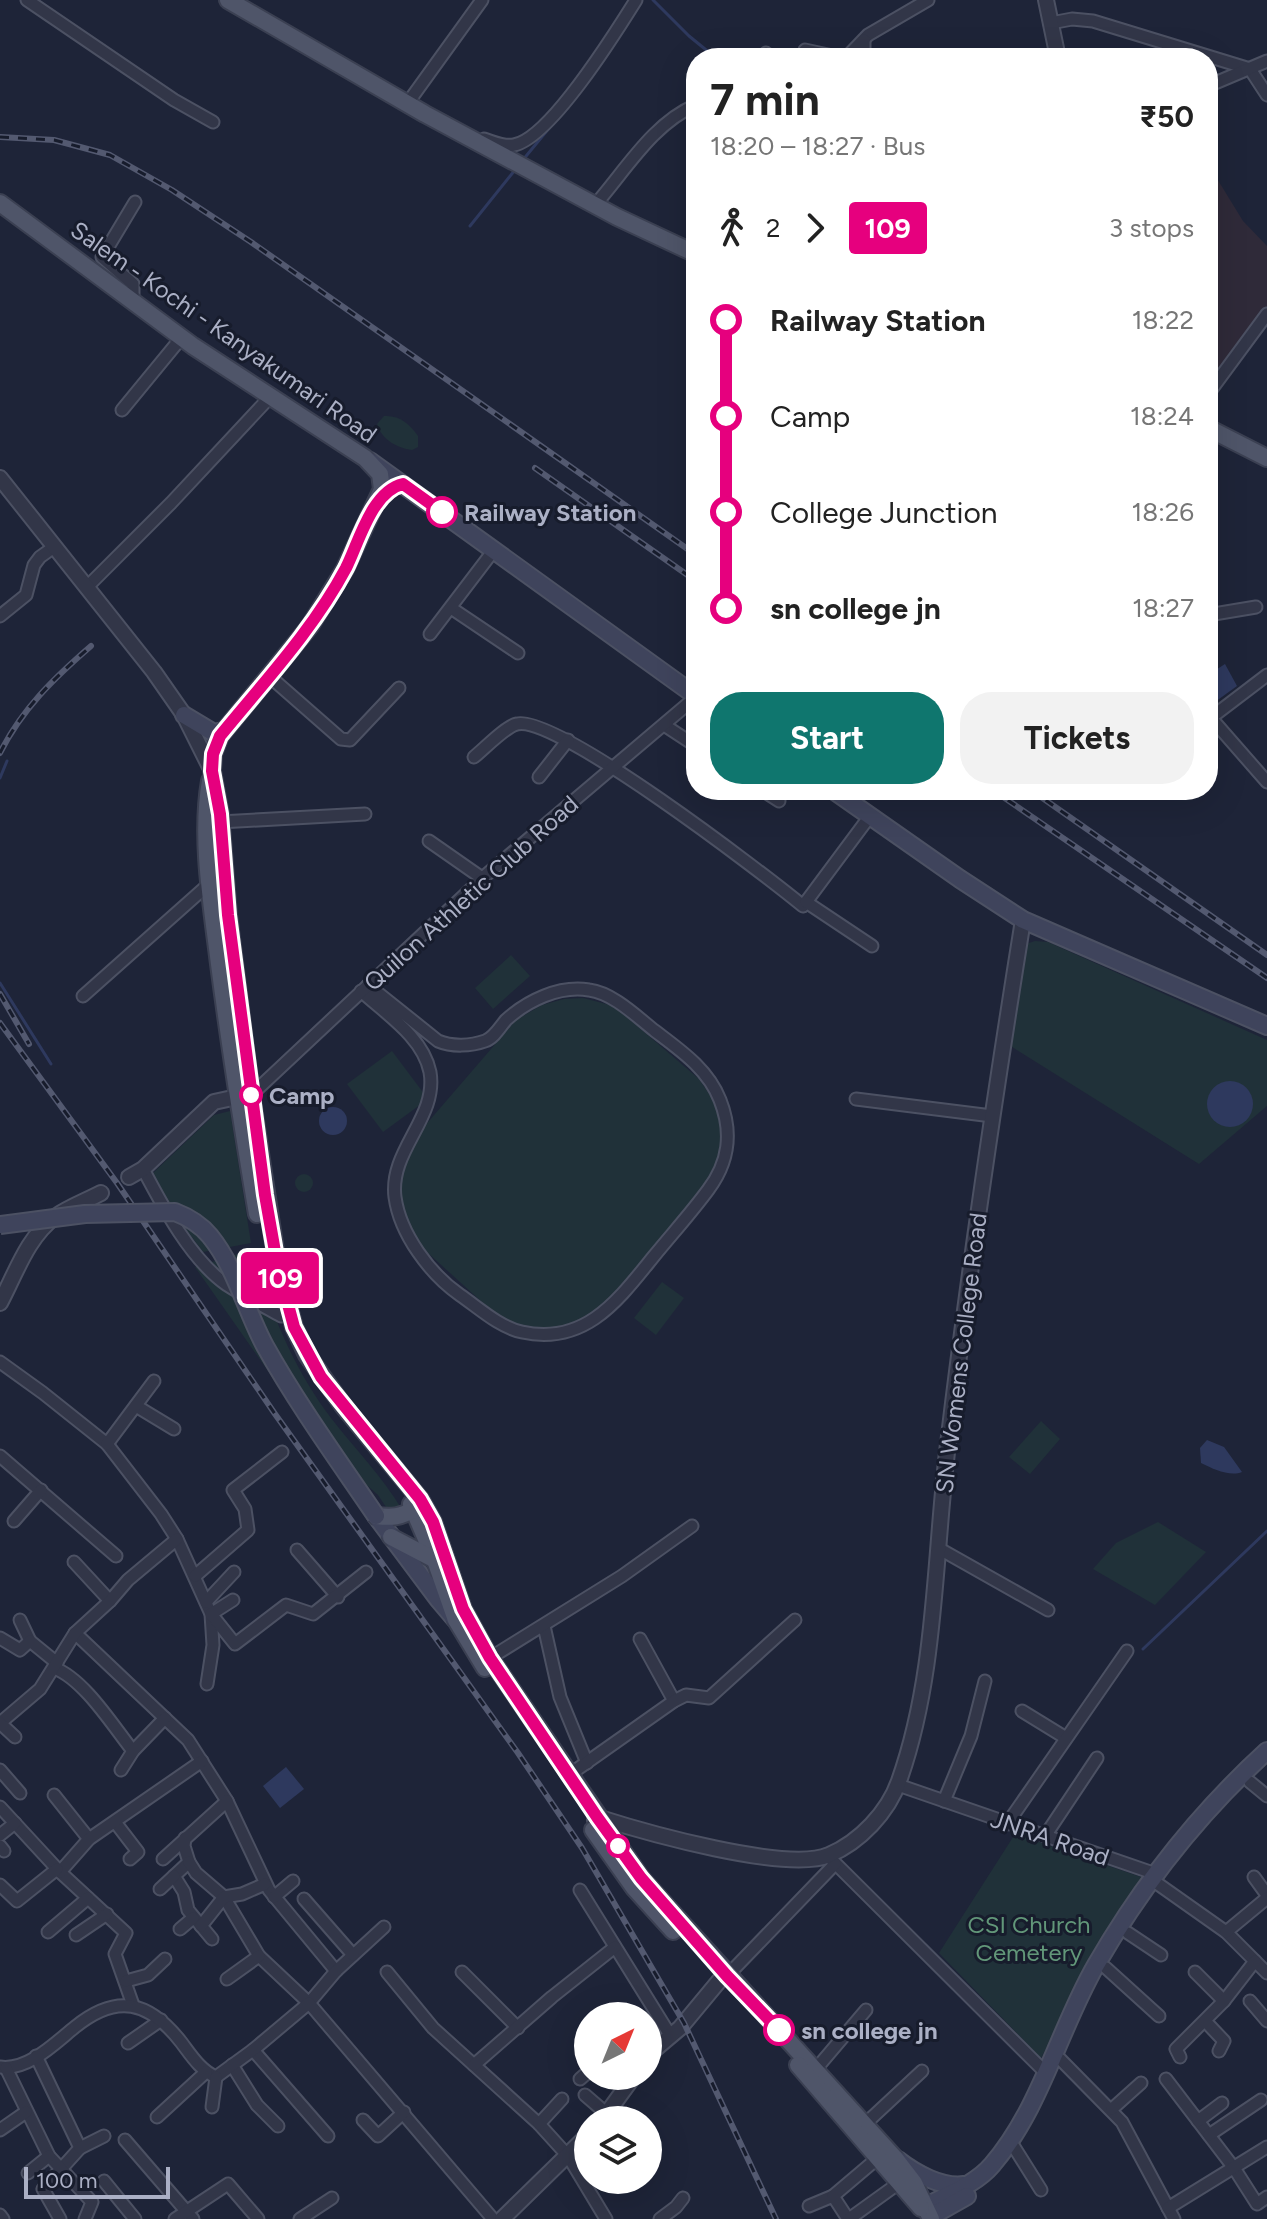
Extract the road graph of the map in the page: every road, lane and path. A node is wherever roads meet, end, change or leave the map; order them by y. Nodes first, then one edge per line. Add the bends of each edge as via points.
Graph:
1 (27, 0) edge
2 (482, 0) edge
3 (636, 0) edge
4 (928, 0) edge
5 (237, 2) edge
6 (1049, 2) edge
7 (1051, 23) junction
8 (864, 40) junction
9 (855, 48) edge
10 (864, 48) edge
11 (1056, 48) edge
12 (1181, 48) edge
13 (1218, 59) edge
14 (1267, 61) edge
15 (1250, 69) junction
16 (1218, 82) edge
17 (1267, 95) edge
18 (407, 104) junction
19 (686, 110) edge
20 (213, 122) dead end
21 (467, 136) junction
22 (135, 202) dead end
23 (0, 203) edge
24 (595, 205) junction
25 (686, 249) edge
26 (133, 300) junction
27 (1267, 314) edge
28 (182, 337) junction
29 (1218, 380) edge
30 (270, 397) junction
31 (122, 410) dead end
32 (1218, 433) edge
33 (365, 458) junction
34 (1267, 458) edge
35 (0, 478) edge
36 (403, 484) junction
37 (377, 504) junction
38 (54, 547) junction
39 (494, 550) junction
40 (87, 587) junction
41 (1256, 607) dead end
42 (451, 608) junction
43 (1218, 613) edge
44 (0, 616) edge
45 (430, 634) dead end
46 (518, 653) dead end
47 (268, 675) junction
48 (1267, 675) edge
49 (399, 688) dead end
50 (686, 690) edge
51 (686, 706) edge
52 (1218, 713) edge
53 (184, 715) junction
54 (664, 725) junction
55 (1218, 728) edge
56 (223, 731) junction
57 (686, 739) edge
58 (568, 740) junction
59 (474, 757) dead end
60 (614, 767) junction
61 (212, 771) junction
62 (539, 777) dead end
63 (1267, 782) edge
64 (847, 800) edge
65 (365, 814) dead end
66 (870, 816) junction
67 (220, 822) junction
68 (429, 841) dead end
69 (482, 878) junction
70 (209, 884) junction
71 (806, 902) junction
72 (1023, 920) junction
73 (872, 946) dead end
74 (364, 988) junction
75 (83, 996) dead end
76 (1267, 1026) edge
77 (244, 1096) junction
78 (856, 1099) dead end
79 (992, 1116) junction
80 (136, 1173) joint
81 (101, 1193) dead end
82 (0, 1225) edge
83 (0, 1303) edge
84 (281, 1316) junction
85 (0, 1362) edge
86 (154, 1381) dead end
87 (136, 1406) junction
88 (174, 1429) dead end
89 (107, 1444) junction
90 (282, 1452) dead end
91 (0, 1456) edge
92 (41, 1490) junction
93 (414, 1509) junction
94 (376, 1516) junction
95 (14, 1521) dead end
96 (692, 1526) dead end
97 (391, 1537) junction
98 (177, 1539) junction
99 (938, 1548) junction
100 (297, 1550) dead end
101 (116, 1556) dead end
102 (74, 1562) dead end
103 (442, 1563) junction
104 (234, 1572) dead end
105 (366, 1572) dead end
106 (195, 1576) junction
107 (338, 1597) junction
108 (233, 1600) dead end
109 (110, 1601) junction
110 (208, 1608) junction
111 (1048, 1610) dead end
112 (20, 1620) dead end
113 (456, 1620) junction
114 (795, 1620) dead end
115 (544, 1626) junction
116 (75, 1633) junction
117 (0, 1638) edge
118 (640, 1639) dead end
119 (30, 1641) junction
120 (1127, 1651) dead end
121 (490, 1658) junction
122 (56, 1665) junction
123 (985, 1681) dead end
124 (207, 1684) dead end
125 (674, 1701) junction
126 (1022, 1711) dead end
127 (165, 1718) junction
128 (0, 1723) edge
129 (15, 1737) dead end
130 (1066, 1738) junction
131 (133, 1751) junction
132 (1267, 1751) edge
133 (1097, 1758) dead end
134 (202, 1761) junction
135 (587, 1763) junction
136 (1267, 1766) edge
137 (0, 1770) edge
138 (121, 1770) dead end
139 (569, 1775) junction
140 (1250, 1782) junction
141 (898, 1785) junction
142 (20, 1793) dead end
143 (54, 1795) dead end
144 (1267, 1796) edge
145 (227, 1801) junction
146 (944, 1801) junction
147 (0, 1807) edge
148 (593, 1821) junction
149 (115, 1822) junction
150 (15, 1823) junction
151 (1007, 1824) junction
152 (0, 1835) edge
153 (1045, 1836) junction
154 (185, 1838) junction
155 (89, 1839) junction
156 (130, 1859) dead end
157 (163, 1859) dead end
158 (831, 1860) junction
159 (189, 1862) junction
160 (59, 1871) junction
161 (174, 1876) junction
162 (1254, 1877) dead end
163 (1157, 1879) junction
164 (293, 1881) dead end
165 (265, 1884) junction
166 (0, 1885) edge
167 (160, 1889) dead end
168 (580, 1890) dead end
169 (1267, 1896) edge
170 (224, 1897) junction
171 (274, 1897) junction
172 (88, 1898) junction
173 (304, 1899) dead end
174 (107, 1914) junction
175 (197, 1922) junction
176 (384, 1927) dead end
177 (180, 1929) dead end
178 (48, 1932) dead end
179 (1226, 1932) junction
180 (1128, 1933) junction
181 (76, 1935) dead end
182 (212, 1939) dead end
183 (615, 1947) junction
184 (353, 1955) junction
185 (1161, 1955) dead end
186 (259, 1956) junction
187 (165, 1959) dead end
188 (1255, 1961) junction
189 (1106, 1968) junction
190 (336, 1971) junction
191 (387, 1972) dead end
192 (462, 1972) dead end
193 (1195, 1972) dead end
194 (1267, 1973) edge
195 (723, 1978) junction
196 (227, 1979) dead end
197 (126, 1981) junction
198 (1224, 2001) junction
199 (1250, 2001) dead end
200 (309, 2003) junction
201 (133, 2005) junction
202 (866, 2010) dead end
203 (1159, 2016) dead end
204 (161, 2020) junction
205 (1205, 2021) junction
206 (1267, 2021) edge
207 (518, 2028) junction
208 (670, 2035) junction
209 (662, 2042) edge
210 (128, 2043) dead end
211 (253, 2050) junction
212 (1219, 2051) dead end
213 (36, 2056) junction
214 (1180, 2057) dead end
215 (1060, 2059) junction
216 (232, 2065) junction
217 (474, 2065) junction
218 (3, 2068) edge
219 (816, 2069) junction
220 (922, 2071) dead end
221 (1045, 2072) junction
222 (211, 2074) junction
223 (1166, 2079) dead end
224 (1141, 2083) dead end
225 (625, 2090) edge
226 (585, 2095) dead end
227 (562, 2099) dead end
228 (1261, 2100) dead end
229 (1222, 2103) dead end
230 (594, 2106) edge
231 (613, 2106) edge
232 (212, 2107) dead end
233 (1112, 2109) junction
234 (26, 2112) junction
235 (404, 2112) junction
236 (157, 2117) dead end
237 (363, 2120) dead end
238 (1198, 2121) junction
239 (539, 2124) junction
240 (865, 2124) junction
241 (278, 2126) dead end
242 (0, 2130) edge
243 (1209, 2135) junction
244 (104, 2136) dead end
245 (328, 2136) dead end
246 (125, 2140) dead end
247 (1014, 2147) junction
248 (1267, 2147) edge
249 (80, 2148) junction
250 (574, 2150) edge
251 (49, 2156) junction
252 (568, 2156) junction
253 (886, 2157) junction
254 (1234, 2168) junction
255 (61, 2170) junction
256 (28, 2173) dead end
257 (104, 2181) dead end
258 (899, 2183) junction
259 (968, 2189) junction
260 (1041, 2190) dead end
261 (833, 2196) junction
262 (1267, 2197) edge
263 (332, 2198) dead end
264 (683, 2198) dead end
265 (809, 2206) dead end
266 (1171, 2214) edge
267 (190, 2216) edge
268 (927, 2216) edge
269 (854, 2217) edge
270 (60, 2219) edge
271 (85, 2219) edge
272 (135, 2219) edge
273 (175, 2219) edge
274 (258, 2219) edge
275 (300, 2219) edge
276 (493, 2219) edge
277 (502, 2219) edge
278 (606, 2219) edge
279 (660, 2219) edge
280 (955, 2219) edge

1 - 20 street
2 - 18 street
3 - 21 street via 594,64 542,126 511,146
4 - 8 street
5 - 18 main road
6 - 7 street
7 - 11 street
7 - 12 street via 1093,21
8 - 9 street
8 - 10 street
13 - 15 street
14 - 15 street
15 - 16 street
15 - 17 street
18 - 21 main road
19 - 24 street via 663,127
21 - 24 main road
22 - 26 street via 102,257 133,284
23 - 26 main road, Salem - Kochi - Kanyakumari Road
24 - 25 main road
26 - 28 main road, Salem - Kochi - Kanyakumari Road
27 - 29 street
28 - 30 main road, Salem - Kochi - Kanyakumari Road
28 - 31 street
30 - 33 main road, Salem - Kochi - Kanyakumari Road
30 - 40 street
32 - 34 main road
33 - 36 main road
33 - 37 main road, Salem - Kochi - Kanyakumari Road via 380,474
35 - 38 street
36 - 37 main road
36 - 39 main road
37 - 47 main road via 323,608
38 - 40 street
38 - 44 street via 34,565 26,595
39 - 42 street
39 - 50 main road
40 - 53 street
41 - 43 street
42 - 45 street
42 - 46 street
47 - 49 street via 341,739 350,740
47 - 56 main road
48 - 52 street
51 - 54 street, Quilon Athletic Club Road
53 - 56 main road via 214,733
53 - 61 street
54 - 57 street
54 - 60 street, Quilon Athletic Club Road
55 - 63 street
56 - 61 main road
58 - 59 street via 527,723 515,724
58 - 60 street
58 - 62 street
60 - 69 street, Quilon Athletic Club Road
60 - 71 street via 803,906
61 - 67 main road
61 - 70 main road via 206,803
64 - 66 main road
65 - 67 street
66 - 71 street
66 - 72 main road
67 - 77 main road
68 - 69 street
69 - 74 street, Quilon Athletic Club Road
70 - 75 street
70 - 77 main road
71 - 73 street
72 - 76 main road
72 - 79 street, SN Womens College Road
74 - 74 street via 450,1047 488,1041 524,1005 551,993 589,990 618,1002 694,1061 716,1090 726,1116 728,1155 710,1188 600,1317 572,1331 521,1332 453,1290 408,1240 398,1214 395,1181 405,1146 429,1101 430,1075 419,1045
74 - 77 street, Quilon Athletic Club Road
77 - 80 street via 214,1102
77 - 84 main road via 270,1281
77 - 103 main road via 294,1327 321,1377 420,1499 433,1522
78 - 79 street
79 - 99 street, SN Womens College Road
80 - 84 street via 224,1283
81 - 83 street via 43,1227
82 - 94 main road, bridge via 100,1214 186,1216 221,1252 265,1345
84 - 93 main road via 315,1385
85 - 89 street
86 - 87 street
87 - 88 street
87 - 89 street
89 - 98 street
90 - 106 street via 233,1490 245,1509 248,1530
91 - 92 street
92 - 95 street
92 - 101 street
93 - 94 main road via 402,1516
93 - 103 main road
94 - 97 main road
96 - 115 street
97 - 103 main road
97 - 113 main road
98 - 106 street
98 - 109 street
99 - 111 street
99 - 141 street, SN Womens College Road via 929,1653
100 - 107 street
102 - 109 street
103 - 113 main road
103 - 121 main road
104 - 110 street
105 - 107 street
106 - 110 street
107 - 110 street via 313,1614 286,1605 235,1644
108 - 110 street
109 - 116 street
110 - 124 street via 213,1645
112 - 119 street
113 - 148 main road
114 - 125 street via 709,1698 686,1695
115 - 121 street
115 - 135 street via 560,1697
116 - 122 street
116 - 127 street
117 - 119 street via 20,1650
118 - 125 street
119 - 122 street
120 - 130 street
121 - 139 main road
122 - 128 street via 40,1689
122 - 131 street
123 - 146 street via 971,1736
125 - 135 street
126 - 130 street
127 - 131 street
127 - 134 street
128 - 129 street
130 - 151 street
131 - 138 street
132 - 163 main road via 1205,1815
133 - 153 street
134 - 145 street
134 - 149 street
135 - 139 street
136 - 140 main road
137 - 142 street
139 - 148 main road
140 - 144 street
140 - 163 main road
141 - 146 street, JNRA Road
141 - 158 street, SN Womens College Road via 880,1815
143 - 155 street
145 - 154 street
145 - 165 street
146 - 151 street, JNRA Road
147 - 150 street
148 - 158 street via 757,1856
148 - 195 main road
149 - 155 street
149 - 156 street via 138,1852
150 - 152 street
150 - 160 street
151 - 153 street, JNRA Road
153 - 163 street, JNRA Road
154 - 157 street
154 - 159 street
155 - 160 street
158 - 195 street
158 - 221 street
159 - 161 street
159 - 170 street
160 - 166 street via 17,1901
160 - 172 street
161 - 167 street
161 - 175 street
162 - 169 street
163 - 179 street, JNRA Road
163 - 180 main road
163 - 221 main road via 1095,1966
164 - 171 street
165 - 170 street
165 - 171 street
168 - 183 street
169 - 179 street
170 - 175 street
170 - 186 street
171 - 190 street
172 - 174 street
172 - 178 street
173 - 184 street
174 - 181 street
174 - 197 street via 126,1933 115,1954
175 - 177 street
175 - 182 street
176 - 184 street
179 - 188 street, JNRA Road
180 - 185 street
180 - 189 main road
183 - 207 street
183 - 208 street
184 - 190 street
186 - 196 street
186 - 200 street
187 - 197 street via 148,1975
188 - 194 street, JNRA Road
188 - 198 street
189 - 203 street
189 - 215 main road
190 - 200 street
191 - 217 street via 433,2028
192 - 207 street
193 - 198 street
195 - 208 street
195 - 219 main road
195 - 253 main road
197 - 201 street
198 - 205 street
199 - 206 street
200 - 211 street
200 - 235 street
201 - 204 street
201 - 213 street via 118,2004 83,2021
202 - 219 street
204 - 210 street
204 - 222 street
205 - 212 street via 1224,2041
205 - 214 street via 1176,2049
207 - 217 street
208 - 209 street
211 - 216 street
211 - 245 street
213 - 218 street
213 - 249 street
215 - 233 street
215 - 247 main road
216 - 222 street
216 - 241 street via 257,2105
217 - 239 street
218 - 234 street
219 - 240 main road
220 - 240 street
221 - 259 main road via 1028,2111 992,2165
222 - 232 street
222 - 236 street
223 - 238 street
224 - 233 street
225 - 231 street
226 - 230 street
227 - 239 street
228 - 243 street
229 - 238 street
233 - 266 street
234 - 242 street
234 - 251 street
235 - 237 street via 378,2136
235 - 276 street
238 - 243 street
239 - 252 street
240 - 253 main road
243 - 254 street
244 - 249 street
246 - 267 street
247 - 259 main road via 993,2174
247 - 260 street
248 - 254 street
249 - 255 street
250 - 252 street
251 - 255 street
251 - 256 street
252 - 277 street
252 - 278 street
253 - 258 main road
253 - 259 main road
253 - 261 street
253 - 268 main road via 914,2183
254 - 262 street via 1257,2204
254 - 266 street
255 - 270 street via 43,2189
255 - 271 street via 92,2202
257 - 272 street
258 - 268 main road
258 - 269 street
259 - 268 main road
259 - 280 main road
261 - 265 street
261 - 269 street
263 - 275 street
264 - 279 street
267 - 273 street
267 - 274 street via 228,2184

